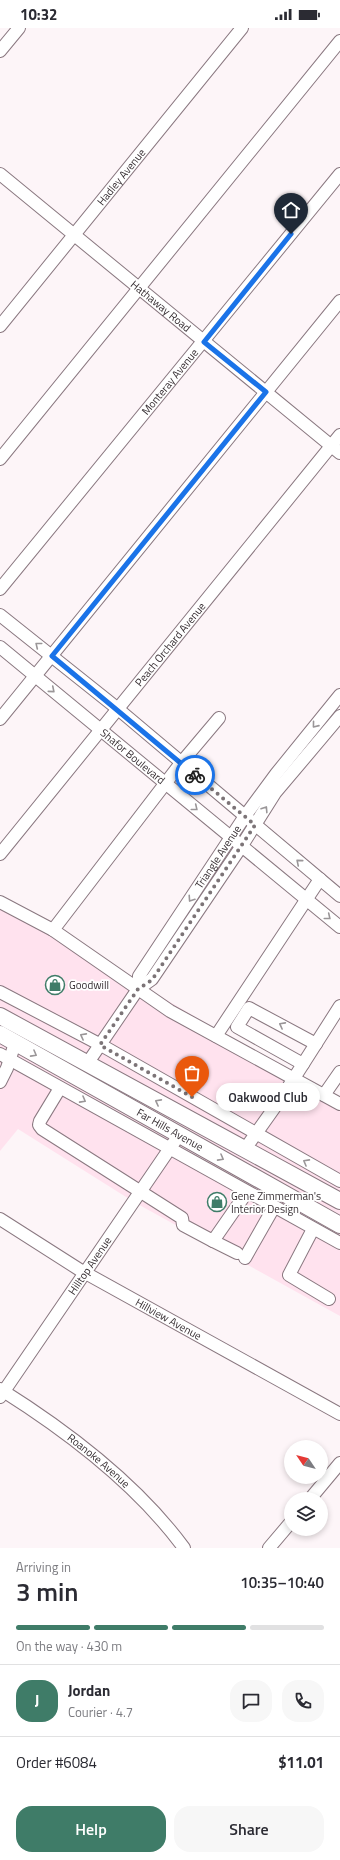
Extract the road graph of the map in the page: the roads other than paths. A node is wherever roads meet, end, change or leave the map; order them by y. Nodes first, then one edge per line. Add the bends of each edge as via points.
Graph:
1 (19, 28) edge
2 (242, 28) edge
3 (340, 41) edge
4 (0, 51) edge
5 (0, 174) edge
6 (340, 174) edge
7 (74, 235) junction
8 (139, 288) junction
9 (340, 301) edge
10 (0, 326) edge
11 (204, 342) junction
12 (266, 392) junction
13 (340, 435) edge
14 (336, 450) edge
15 (0, 459) edge
16 (0, 589) edge
17 (0, 615) edge
18 (0, 647) edge
19 (52, 656) junction
20 (35, 676) junction
21 (340, 695) edge
22 (118, 709) junction
23 (340, 716) edge
24 (219, 718) dead end
25 (0, 719) edge
26 (100, 730) junction
27 (181, 763) junction
28 (166, 784) junction
29 (244, 816) junction
30 (255, 825) junction
31 (231, 838) junction
32 (242, 847) junction
33 (0, 854) edge
34 (320, 879) junction
35 (340, 896) edge
36 (307, 900) junction
37 (0, 902) edge
38 (340, 927) edge
39 (53, 930) junction
40 (138, 989) junction
41 (0, 992) edge
42 (340, 1006) edge
43 (0, 1016) edge
44 (228, 1018) junction
45 (336, 1021) edge
46 (236, 1027) junction
47 (216, 1036) junction
48 (5, 1041) edge
49 (316, 1044) junction
50 (100, 1045) junction
51 (5, 1057) edge
52 (88, 1064) junction
53 (303, 1064) junction
54 (340, 1072) edge
55 (294, 1078) junction
56 (0, 1082) edge
57 (60, 1088) junction
58 (324, 1095) junction
59 (340, 1104) edge
60 (257, 1134) junction
61 (179, 1135) junction
62 (170, 1149) junction
63 (246, 1150) junction
64 (340, 1181) edge
65 (141, 1192) junction
66 (247, 1192) junction
67 (340, 1201) edge
68 (274, 1207) junction
69 (0, 1219) edge
70 (340, 1225) edge
71 (314, 1229) junction
72 (213, 1241) junction
73 (340, 1243) edge
74 (86, 1273) junction
75 (335, 1301) edge
76 (1, 1392) edge
77 (340, 1414) edge
78 (340, 1462) edge
79 (316, 1492) edge
80 (284, 1530) edge
81 (184, 1548) edge
82 (269, 1548) edge

1 - 4 street
2 - 7 street, Hadley Avenue
3 - 8 street
5 - 7 street, Hathaway Road
6 - 11 street, Monteray Avenue
7 - 8 street, Hathaway Road
7 - 10 street, Hadley Avenue
8 - 11 street, Hathaway Road
8 - 15 street
9 - 12 street
11 - 12 street, Hathaway Road
11 - 16 street, Monteray Avenue
12 - 14 street, Hathaway Road
12 - 19 street
13 - 14 street, Peach Orchard Avenue
14 - 22 street, Peach Orchard Avenue
19 -> 17 street
18 - 20 street, Shafor Boulevard
19 - 20 street
19 - 22 street
20 - 25 street
20 -> 26 street, Shafor Boulevard
21 -> 29 street, Triangle Avenue
22 - 26 street, Peach Orchard Avenue
22 - 27 street
30 -> 23 street, Triangle Avenue via 275,793
24 - 27 street
26 - 28 street, Shafor Boulevard
26 - 33 street, Peach Orchard Avenue
27 - 28 street
27 - 29 street
28 -> 31 street, Shafor Boulevard
28 - 39 street
29 - 30 street
29 - 31 street, Triangle Avenue
30 - 32 street, Triangle Avenue
34 -> 30 street
31 - 32 street, Shafor Boulevard
31 -> 40 street, Triangle Avenue via 139,976
32 - 36 street, Shafor Boulevard
32 - 40 street, Triangle Avenue via 152,980
34 - 35 street
34 - 36 street
36 -> 38 street, Shafor Boulevard
36 - 44 street
37 - 39 street
39 - 40 street
40 - 47 street via 170,1011
40 - 50 street, Triangle Avenue
50 -> 41 street
42 - 45 street
43 - 52 main road, Far Hills Avenue
44 - 46 street via 233,1020
44 - 47 street
45 - 49 street
49 -> 46 street via 249,1008
46 - 53 street
47 - 55 street
48 - 51 street
48 -> 61 main road, Far Hills Avenue
49 - 53 street
50 - 52 street, Triangle Avenue
50 - 60 street
51 - 56 street
51 - 57 street
63 -> 52 main road, Far Hills Avenue
53 - 55 street
54 - 58 street
55 - 58 street
55 - 60 street
57 -> 62 street
57 - 65 street via 39,1126
58 - 59 street
60 - 63 street
64 -> 60 street
61 - 62 street, Hilltop Avenue
61 -> 70 main road, Far Hills Avenue
62 - 65 street, Hilltop Avenue
62 - 66 street
63 - 67 main road, Far Hills Avenue
65 - 72 street via 182,1218 183,1225
65 - 74 street, Hilltop Avenue
66 - 68 street
66 - 72 street
68 - 71 street
68 - 72 street via 241,1256
69 - 74 street, Hillview Avenue
71 - 73 street
71 - 75 street via 289,1275
74 - 76 street, Hilltop Avenue
74 - 77 street, Hillview Avenue
76 - 81 street, Roanoke Avenue via 62,1430 102,1462 146,1504
78 - 79 street
80 - 82 street

